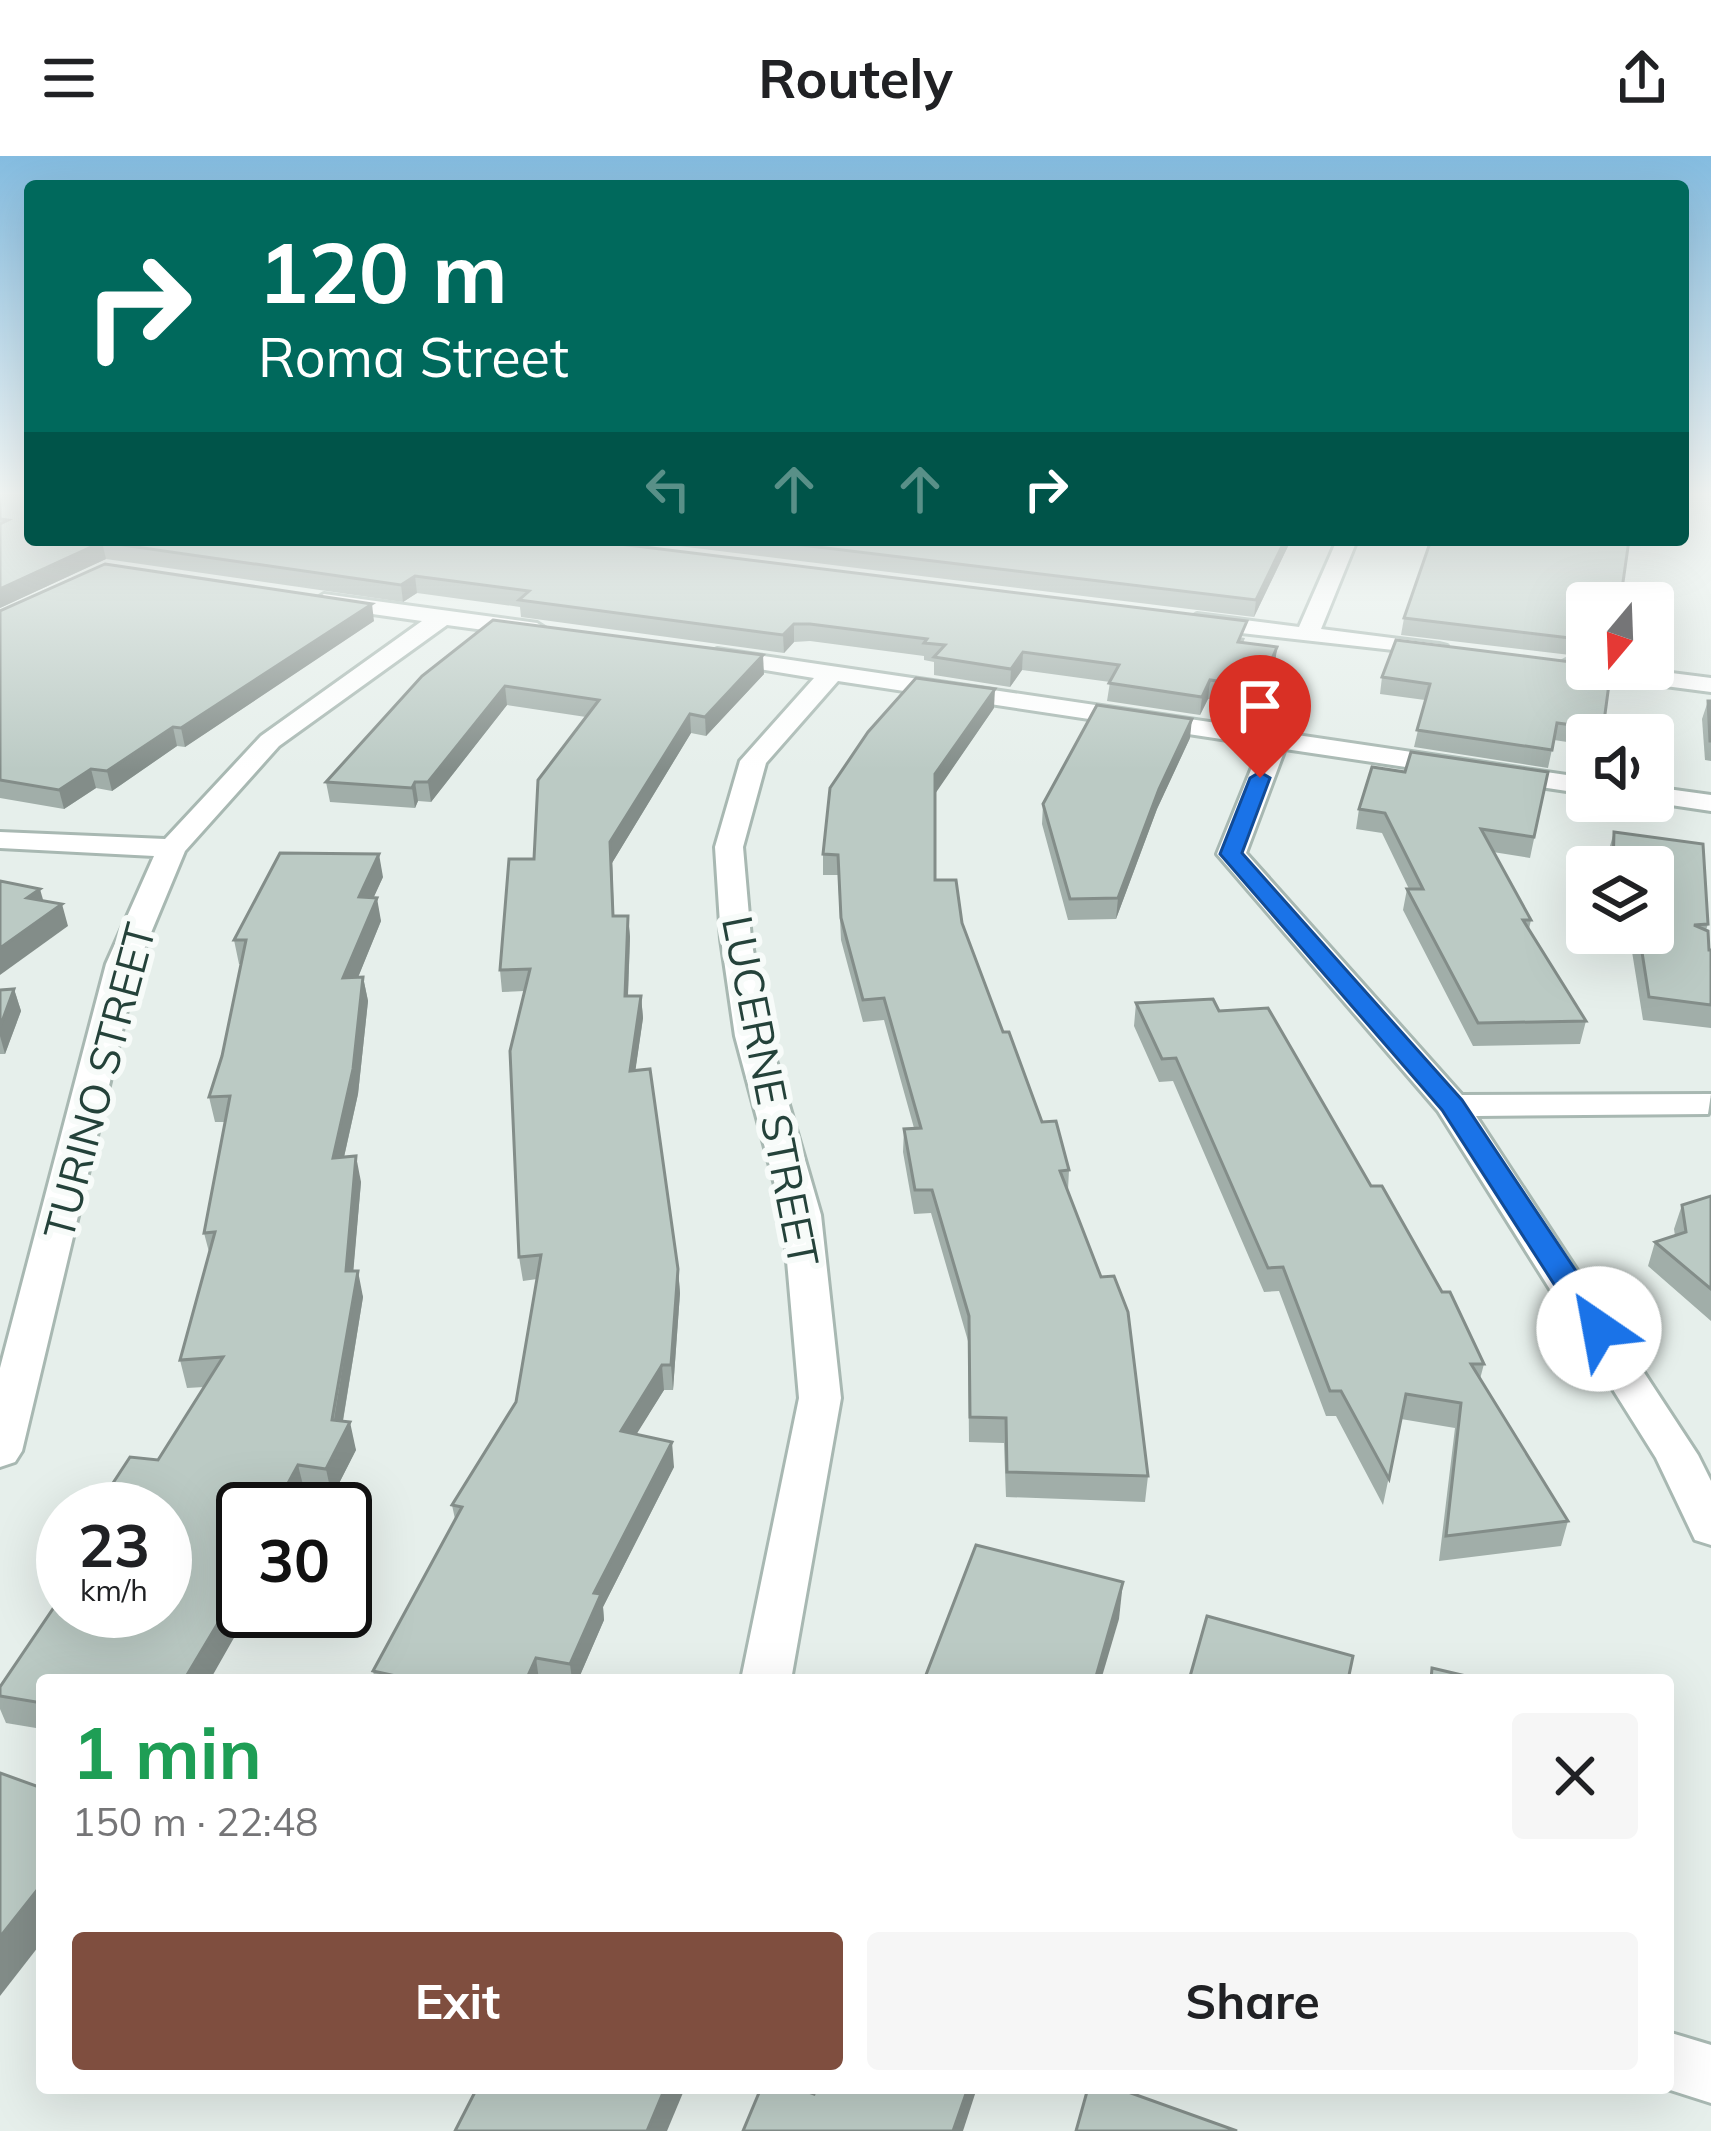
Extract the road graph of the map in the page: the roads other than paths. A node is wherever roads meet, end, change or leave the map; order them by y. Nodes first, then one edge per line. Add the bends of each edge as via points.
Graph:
1 (1328, 586) edge
2 (306, 599) edge
3 (1168, 618) edge
4 (440, 619) junction
5 (572, 634) edge
6 (1307, 635) junction
7 (702, 653) edge
8 (1473, 656) edge
9 (1545, 664) edge
10 (830, 674) junction
11 (1711, 685) edge
12 (1275, 741) junction
13 (1566, 783) edge
14 (1674, 798) edge
15 (1710, 803) edge
16 (0, 840) edge
17 (172, 848) junction
18 (1708, 1104) dead end
19 (1453, 1106) junction
20 (2, 1447) edge
21 (1711, 1528) edge
22 (767, 1674) edge
23 (1674, 2063) edge
24 (1711, 2074) edge

1 - 6 street
2 - 4 street
3 - 6 street
4 - 5 street
4 - 17 street, TURINO STREET via 270,741
6 - 8 street
7 - 10 street
9 - 11 street
10 - 12 street
10 - 22 street, LUCERNE STREET via 752,761 729,847 752,1036 802,1215 820,1398
12 - 13 street
12 - 19 street via 1231,854
14 - 15 street
16 - 17 street
17 - 20 street, TURINO STREET via 122,964
18 - 19 street
19 - 21 street via 1665,1437
23 - 24 street

